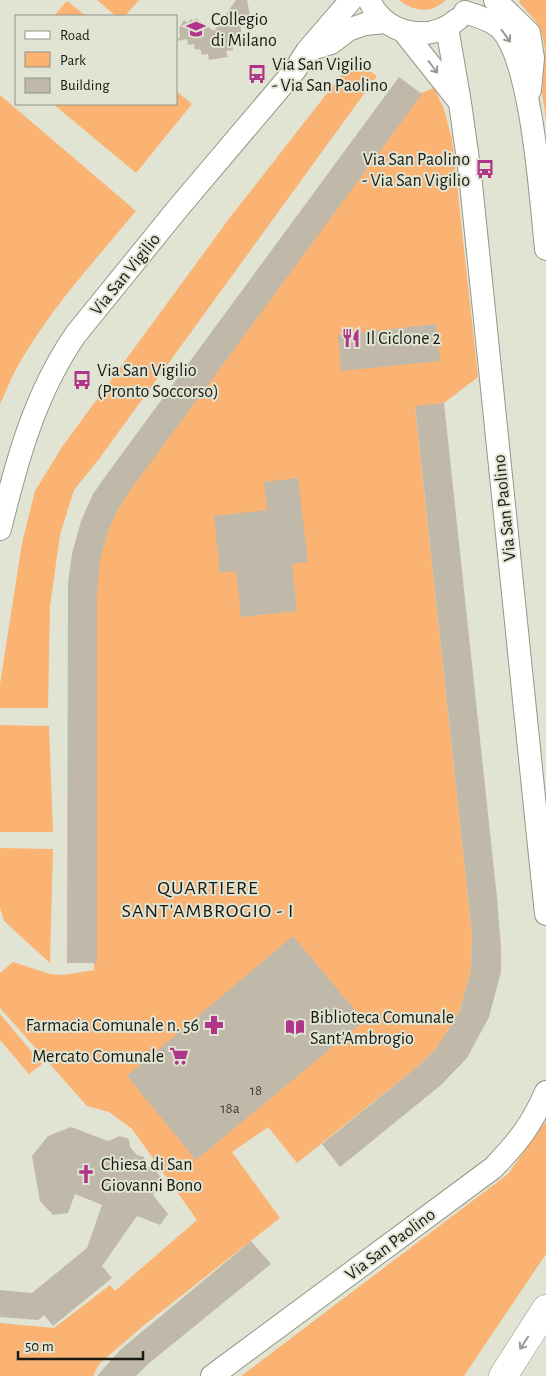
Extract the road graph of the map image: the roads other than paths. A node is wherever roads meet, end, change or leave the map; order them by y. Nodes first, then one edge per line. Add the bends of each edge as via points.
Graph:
1 (351, 0) edge
2 (369, 0) edge
3 (495, 0) edge
4 (468, 6) edge
5 (395, 27) junction
6 (447, 27) junction
7 (307, 51) junction
8 (460, 103) junction
9 (529, 103) junction
10 (546, 249) edge
11 (0, 529) edge
12 (546, 914) edge
13 (546, 1092) edge
14 (546, 1310) edge
15 (212, 1376) edge
16 (503, 1376) edge

1 - 7 street, Via San Vigilio
2 - 5 street via 374,9
3 - 9 street via 529,34 532,58
4 - 6 street
4 -> 9 street via 505,34 512,45
5 - 6 street via 414,34 428,34
5 - 7 street via 365,24 348,30 331,43
5 -> 8 street
6 - 8 street, Via San Paolino
7 - 11 street, Via San Vigilio via 295,70 179,207 62,355 31,420 14,470
8 - 12 street, Via San Paolino via 471,183
9 - 10 street
13 - 15 street, Via San Paolino via 536,1116 518,1143 493,1168
14 -> 16 highway

